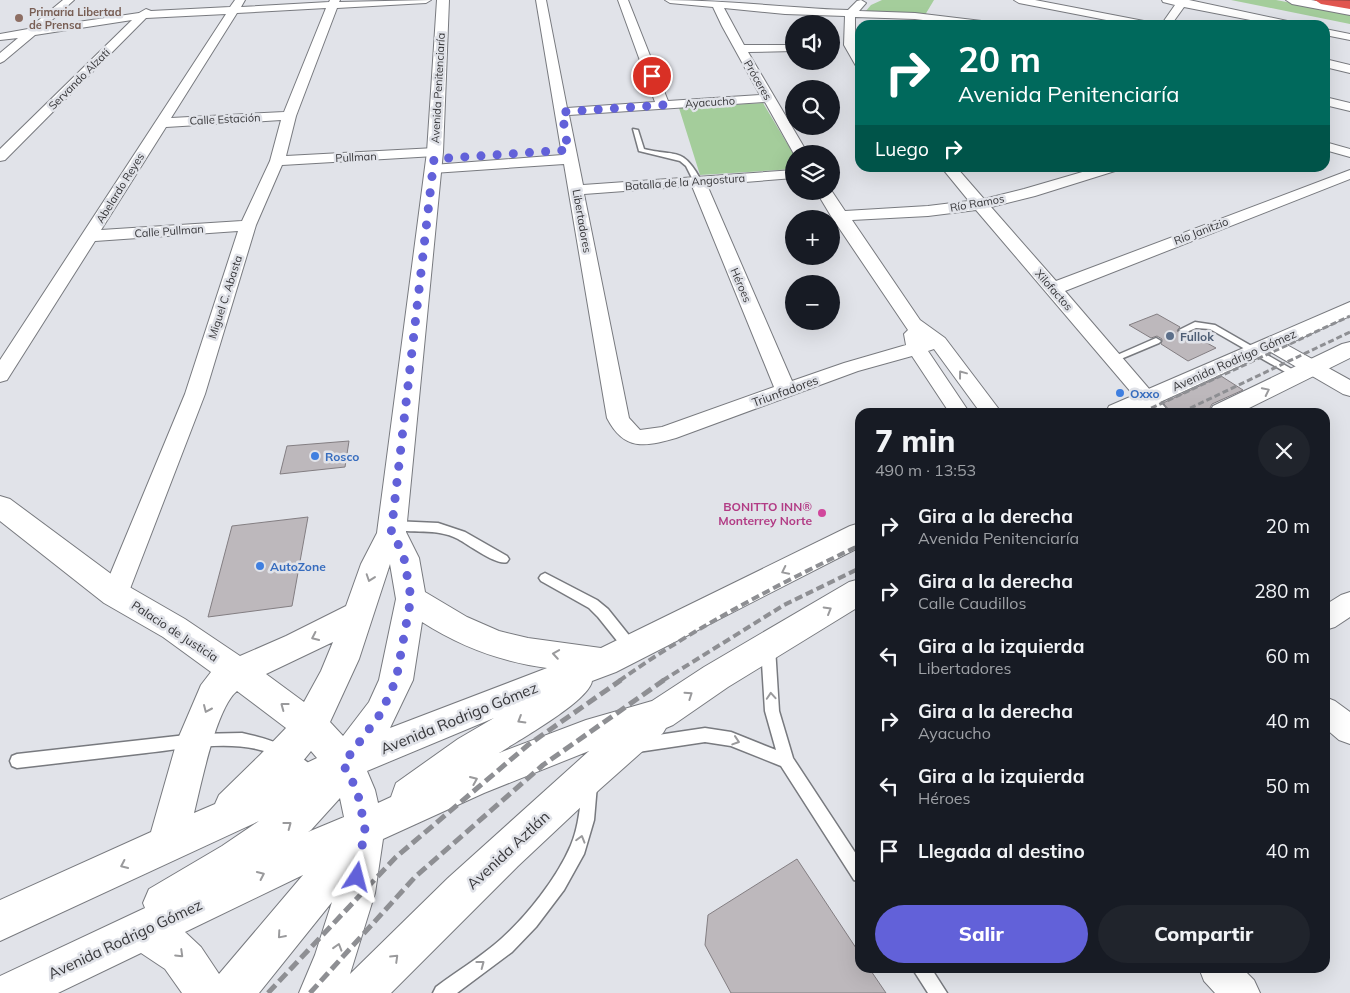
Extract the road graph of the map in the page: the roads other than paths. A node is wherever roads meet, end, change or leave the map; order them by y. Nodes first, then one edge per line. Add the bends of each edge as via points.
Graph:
1 (69, 0) edge
2 (156, 0) edge
3 (426, 0) edge
4 (443, 0) edge
5 (541, 0) edge
6 (623, 0) edge
7 (670, 0) edge
8 (868, 0) edge
9 (1019, 0) edge
10 (1167, 0) edge
11 (1292, 0) edge
12 (1320, 0) edge
13 (1183, 1) edge
14 (333, 2) edge
15 (717, 4) junction
16 (237, 5) edge
17 (1350, 6) edge
18 (1350, 11) edge
19 (144, 14) junction
20 (850, 14) junction
21 (948, 20) edge
22 (1123, 20) edge
23 (1170, 20) edge
24 (1269, 20) edge
25 (34, 31) junction
26 (1330, 33) edge
27 (0, 37) edge
28 (1350, 37) edge
29 (785, 48) edge
30 (740, 49) junction
31 (850, 49) edge
32 (0, 59) edge
33 (1330, 64) edge
34 (1350, 69) edge
35 (768, 98) junction
36 (1330, 102) edge
37 (663, 105) junction
38 (1350, 107) edge
39 (562, 112) junction
40 (289, 116) junction
41 (162, 123) junction
42 (635, 130) dead end
43 (796, 145) edge
44 (1330, 147) edge
45 (1350, 153) edge
46 (570, 154) junction
47 (0, 157) edge
48 (434, 160) junction
49 (277, 161) junction
50 (953, 172) edge
51 (1097, 172) edge
52 (1350, 174) edge
53 (785, 175) edge
54 (697, 180) junction
55 (576, 190) junction
56 (981, 204) junction
57 (840, 216) edge
58 (840, 217) edge
59 (248, 225) junction
60 (90, 236) junction
61 (1053, 289) junction
62 (1350, 308) edge
63 (913, 324) junction
64 (1184, 330) dead end
65 (1156, 341) dead end
66 (938, 342) junction
67 (916, 348) junction
68 (1263, 348) junction
69 (1350, 349) edge
70 (1114, 359) junction
71 (1305, 372) junction
72 (0, 376) edge
73 (1350, 388) edge
74 (786, 390) junction
75 (1153, 406) edge
76 (956, 408) edge
77 (988, 408) edge
78 (1230, 408) edge
79 (633, 436) joint
80 (0, 506) edge
81 (392, 530) junction
82 (855, 536) edge
83 (503, 560) dead end
84 (545, 578) dead end
85 (115, 594) junction
86 (855, 594) edge
87 (411, 598) junction
88 (1350, 603) edge
89 (358, 614) junction
90 (1330, 615) edge
91 (768, 645) junction
92 (618, 655) junction
93 (237, 672) junction
94 (660, 714) junction
95 (1330, 714) edge
96 (309, 725) junction
97 (1350, 730) edge
98 (195, 741) junction
99 (286, 754) junction
100 (605, 760) junction
101 (786, 760) junction
102 (17, 761) dead end
103 (329, 771) junction
104 (220, 820) junction
105 (365, 828) junction
106 (167, 845) junction
107 (855, 866) edge
108 (0, 921) edge
109 (139, 932) junction
110 (54, 972) junction
111 (924, 973) edge
112 (1223, 973) edge
113 (11, 993) edge
114 (205, 993) edge
115 (231, 993) edge
116 (321, 993) edge
117 (362, 993) edge
118 (442, 993) edge
119 (938, 993) edge
120 (1241, 993) edge

1 - 25 street
2 - 19 street, Servando Alzati
3 - 14 street
4 - 48 main road, Avenida Penitenciaría
5 - 39 street, Libertadores
6 - 37 street
7 - 15 street
8 - 20 street
9 - 22 street
10 - 13 street
11 - 18 main road
12 - 17 highway
13 - 23 street
13 - 24 street
14 - 16 street
14 - 40 street, Miguel C. Abasta
15 - 20 street
15 - 30 street, Próceres
16 - 19 street
16 - 41 street, Abelardo Reyes
19 - 25 street
19 - 47 street, Servando Alzati
20 - 21 street
20 - 31 street
25 - 27 street
25 - 32 street
26 - 28 street
29 - 30 street
30 - 35 street, Próceres
33 - 34 street
35 - 37 street, Ayacucho
35 - 43 street, Próceres
36 - 38 street
37 - 39 street, Ayacucho
39 - 46 street, Libertadores
40 - 41 street, Calle Estación
40 - 49 street, Miguel C. Abasta
41 - 60 street, Abelardo Reyes
42 - 54 lane via 641,150 673,156 687,163
44 - 45 street
46 - 48 street, Pullman
46 - 55 street, Libertadores
48 - 49 street, Pullman
48 - 81 main road, Avenida Penitenciaría
49 - 59 street, Miguel C. Abasta
50 - 56 street, Xilofactos
51 - 56 street, Río Ramos
52 - 61 street, Rio Janitzio
53 - 54 street, Batalla de la Angostura
54 - 55 street, Batalla de la Angostura
54 - 74 street, Héroes
55 - 79 street, Libertadores via 618,418 623,430
56 - 57 street, Río Ramos
56 - 61 street, Xilofactos
58 - 63 street
59 - 60 street, Calle Pullman
59 - 85 street, Miguel C. Abasta via 195,394
60 - 72 street, Abelardo Reyes
61 - 70 street, Xilofactos
62 - 68 main road, Avenida Rodrigo Gómez
63 - 66 street
63 - 67 street
64 - 68 lane via 1195,325 1212,327
65 - 70 lane
66 - 67 street, Triunfadores
77 -> 66 street
67 - 74 street, Triunfadores
67 - 76 street
68 - 71 street
68 - 75 main road, Avenida Rodrigo Gómez
69 - 71 main road
70 - 75 street, Xilofactos
71 - 73 street
78 -> 71 main road
74 - 79 street, Triunfadores via 668,433 652,437
80 - 85 main road, Palacio de Justicia
81 - 83 lane via 438,527 461,535
81 - 87 main road via 404,558
81 -> 89 main road, Avenida Penitenciaría via 381,550
82 -> 92 main road, Avenida Rodrigo Gómez
84 - 92 lane via 593,604 607,618
85 - 93 main road, Palacio de Justicia via 174,628
91 -> 86 main road, Avenida Rodrigo Gómez
92 -> 87 main road via 514,648 485,640 447,622
87 - 103 main road via 396,680 381,713
88 - 90 street
89 -> 93 main road via 298,646
89 - 96 main road, Avenida Penitenciaría via 344,657
94 -> 91 main road, Avenida Rodrigo Gómez
101 -> 91 lane via 772,711
92 - 103 main road, Avenida Rodrigo Gómez
92 -> 105 main road via 471,751
96 -> 93 main road, Palacio de Justicia
93 -> 98 main road via 228,677 213,696
94 - 100 main road, Avenida Aztlán
105 -> 94 main road, Avenida Rodrigo Gómez via 532,756
95 - 97 street
96 - 99 main road, Avenida Penitenciaría
96 - 103 main road, Palacio de Justicia via 325,741
98 - 99 lane via 242,740 266,745
98 - 102 lane
98 - 106 main road
99 - 103 lane
99 - 104 main road, Avenida Penitenciaría
100 -> 101 lane via 705,735 731,738
117 -> 100 main road, Avenida Aztlán via 494,862
118 -> 100 lane via 506,946 558,884 578,848
101 - 107 lane
103 - 104 main road, Avenida Rodrigo Gómez
103 - 105 main road, Palacio de Justicia via 357,790
110 -> 103 main road via 98,939 272,837 324,790
104 - 106 main road, Avenida Rodrigo Gómez
109 -> 105 main road, Avenida Rodrigo Gómez
105 -> 115 main road
116 -> 105 main road via 355,893
106 -> 108 main road, Avenida Rodrigo Gómez
109 - 110 main road, Avenida Rodrigo Gómez
109 -> 114 main road via 160,939 175,949 189,963
110 - 113 main road, Avenida Rodrigo Gómez
111 - 119 lane
112 - 120 street

